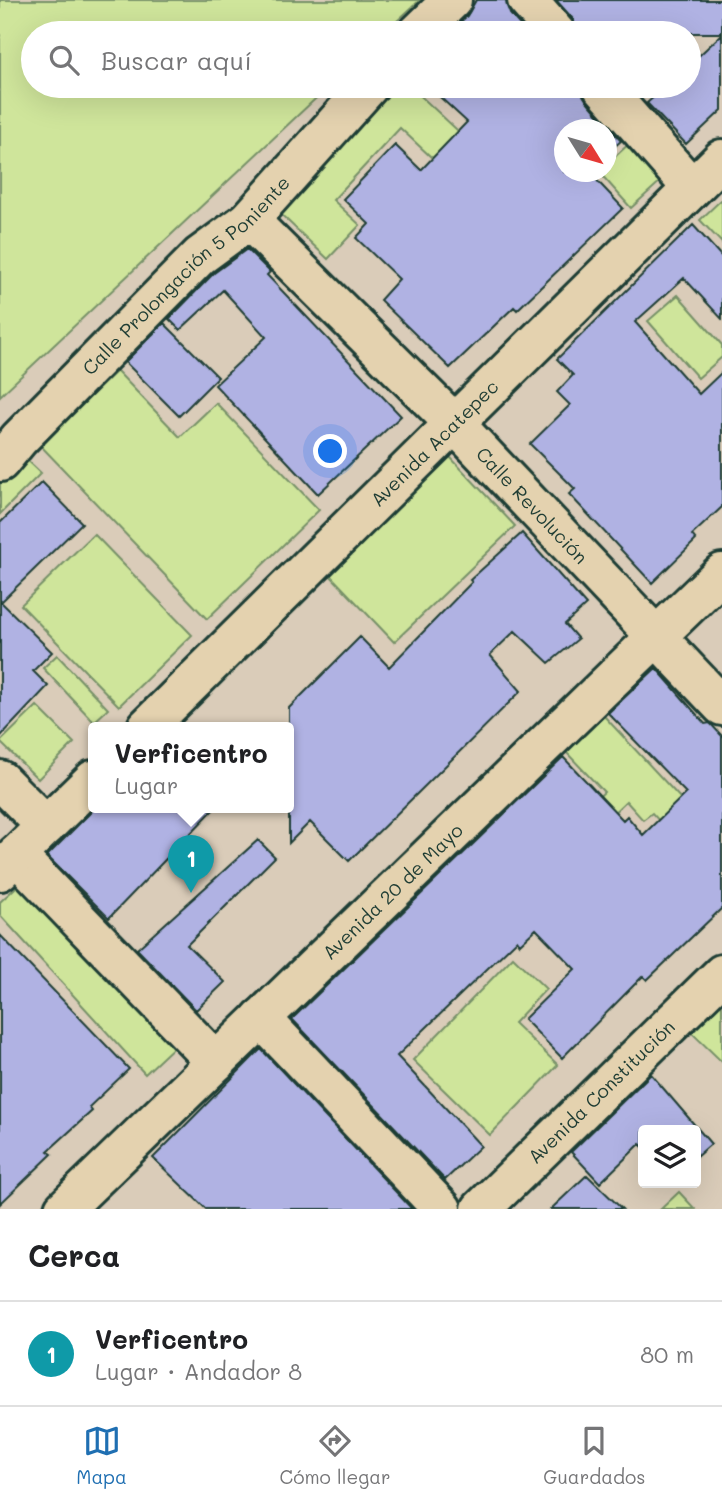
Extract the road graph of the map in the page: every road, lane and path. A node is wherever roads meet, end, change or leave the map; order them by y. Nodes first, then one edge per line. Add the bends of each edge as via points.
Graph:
1 (452, 0) edge
2 (527, 0) edge
3 (430, 21) edge
4 (545, 21) edge
5 (358, 98) edge
6 (613, 98) edge
7 (722, 159) edge
8 (692, 188) junction
9 (249, 220) junction
10 (454, 423) junction
11 (0, 462) edge
12 (722, 573) edge
13 (657, 637) junction
14 (722, 706) edge
15 (152, 722) edge
16 (0, 780) edge
17 (88, 785) edge
18 (46, 827) junction
19 (8, 863) edge
20 (722, 974) edge
21 (261, 1018) junction
22 (216, 1062) junction
23 (64, 1209) edge
24 (442, 1209) edge
25 (481, 1209) edge

1 - 3 street
2 - 4 street
5 - 9 street, Calle Prolongación 5 Poniente
6 - 8 street
7 - 8 street, Avenida Acatepec
8 - 10 street, Avenida Acatepec
9 - 10 street, Calle Revolución
9 - 11 street, Calle Prolongación 5 Poniente via 200,256
10 - 13 street, Calle Revolución
10 - 15 street, Avenida Acatepec
12 - 13 street, Avenida 20 de Mayo
13 - 14 street, Calle Revolución
13 - 21 street, Avenida 20 de Mayo
16 - 18 street
17 - 18 street
18 - 19 street
19 - 22 street
20 - 25 street, Avenida Constitución
21 - 22 street, Avenida 20 de Mayo
21 - 24 street
22 - 23 street, Avenida 20 de Mayo

